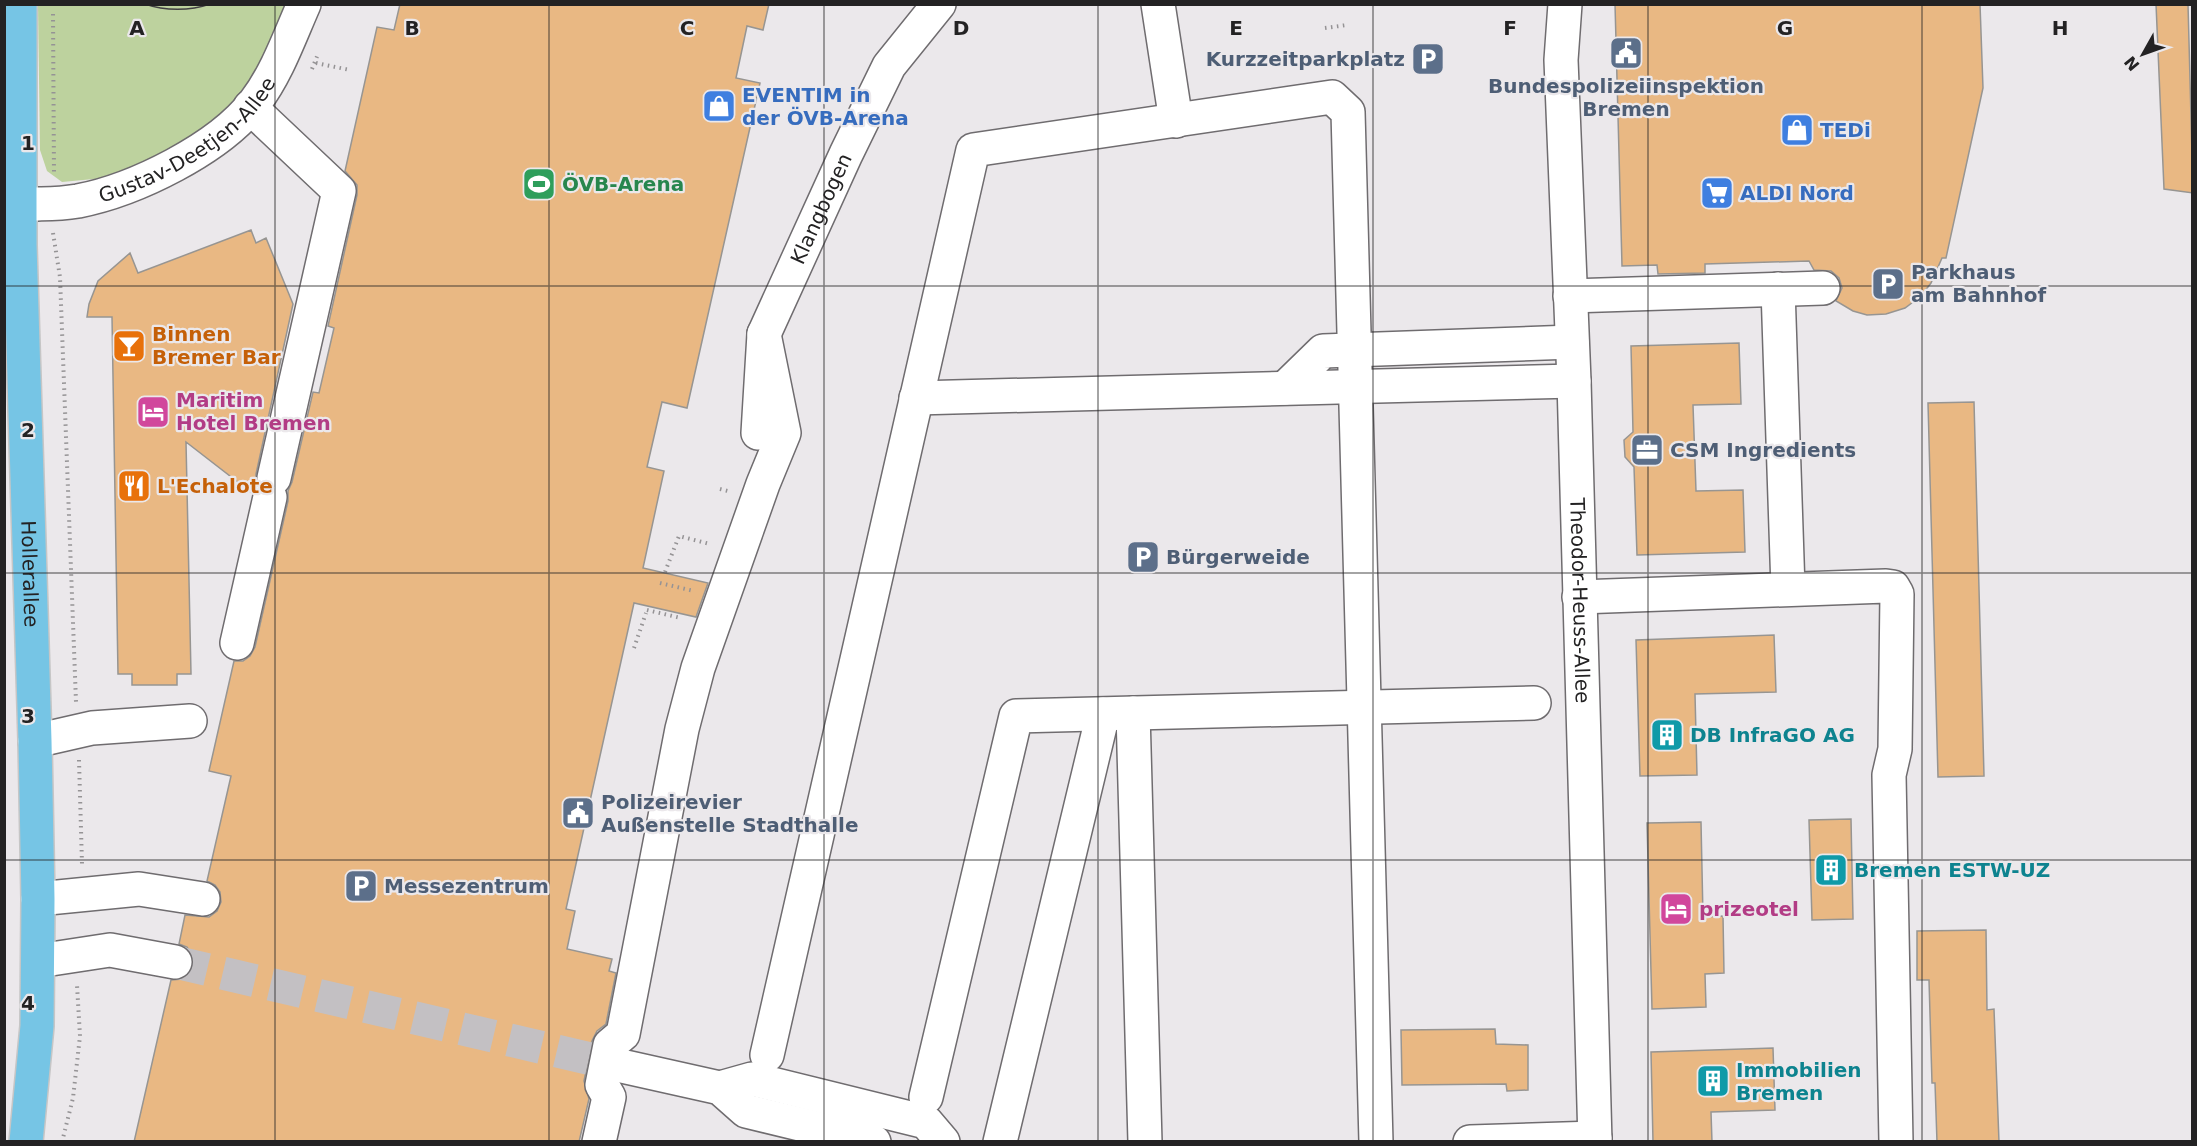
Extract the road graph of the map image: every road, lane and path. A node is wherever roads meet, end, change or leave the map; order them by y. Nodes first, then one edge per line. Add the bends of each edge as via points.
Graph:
1 (20, 4) edge
2 (53, 4) edge
3 (304, 4) edge
4 (939, 4) edge
5 (1158, 4) edge
6 (1548, 4) edge
7 (1565, 4) edge
8 (1347, 25) dead end
9 (1325, 28) dead end
10 (1561, 60) junction
11 (316, 63) dead end
12 (350, 70) dead end
13 (250, 107) junction
14 (1176, 121) junction
15 (12, 204) edge
16 (54, 204) junction
17 (1823, 288) dead end
18 (1778, 289) junction
19 (1570, 296) junction
20 (764, 334) junction
21 (1572, 342) junction
22 (1354, 349) junction
23 (1574, 381) junction
24 (1355, 387) junction
25 (1285, 388) junction
26 (916, 398) junction
27 (758, 433) dead end
28 (717, 545) dead end
29 (664, 572) dead end
30 (660, 583) dead end
31 (1788, 589) junction
32 (703, 593) dead end
33 (1579, 597) junction
34 (681, 618) dead end
35 (237, 643) dead end
36 (634, 648) dead end
37 (1534, 703) dead end
38 (1364, 707) junction
39 (1118, 714) junction
40 (190, 721) dead end
41 (78, 731) junction
42 (35, 741) junction
43 (78, 896) junction
44 (38, 899) junction
45 (203, 899) dead end
46 (76, 955) junction
47 (38, 961) junction
48 (175, 962) tunnel mouth
49 (766, 1055) dead end
50 (616, 1065) tunnel mouth
51 (720, 1088) junction
52 (926, 1097) dead end
53 (1595, 1140) edge
54 (26, 1142) edge
55 (62, 1142) edge
56 (599, 1142) edge
57 (874, 1142) edge
58 (943, 1142) edge
59 (1000, 1142) edge
60 (1145, 1142) edge
61 (1376, 1142) edge
62 (1470, 1142) edge
63 (1896, 1142) edge

1 - 15 main road, Hollerallee
2 - 16 path
3 - 13 street, Gustav-Deetjen-Allee via 277,68
4 - 20 street, Klangbogen via 889,66
5 - 14 street
6 - 10 street, Theodor-Heuss-Allee
7 - 10 street, Theodor-Heuss-Allee
8 - 9 path
10 - 19 street, Theodor-Heuss-Allee
11 - 12 path
13 - 16 street, Gustav-Deetjen-Allee via 225,132 178,163 127,186 79,201
13 - 35 street via 339,192
14 - 22 street via 1332,97 1348,112
14 - 26 street via 973,150
15 - 16 street, Gustav-Deetjen-Allee
15 - 42 main road, Hollerallee
16 - 41 path
17 - 18 street
18 - 19 street
18 - 31 street
19 - 21 street, Theodor-Heuss-Allee
20 - 27 street, Klangbogen
20 - 56 street via 784,433 698,668 682,729 623,1034 610,1045 602,1085 609,1097
21 - 22 street
21 - 23 street, Theodor-Heuss-Allee
22 - 24 street
22 - 25 street via 1323,351
23 - 24 street
23 - 33 street, Theodor-Heuss-Allee
24 - 25 street
24 - 38 street
25 - 26 street
26 - 49 street
28 - 29 path via 680,536
30 - 32 path
31 - 33 street
31 - 63 street via 1886,586 1893,587 1897,594 1895,749 1889,775
33 - 53 street, Theodor-Heuss-Allee
34 - 36 path via 647,611
37 - 38 street
38 - 39 street
38 - 61 street
39 - 52 street via 1016,716
39 - 59 street
39 - 60 street
40 - 41 street
41 - 42 street
41 - 43 path via 82,858
42 - 44 main road, Hollerallee
43 - 44 street
43 - 45 street via 139,889
44 - 47 main road, Hollerallee
46 - 47 street
46 - 48 street via 110,950
46 - 55 path via 80,1036 73,1098
47 - 54 main road, Hollerallee via 37,1026
50 - 51 street
51 - 57 street via 746,1111
51 - 58 street via 752,1079 926,1122
53 - 62 street

